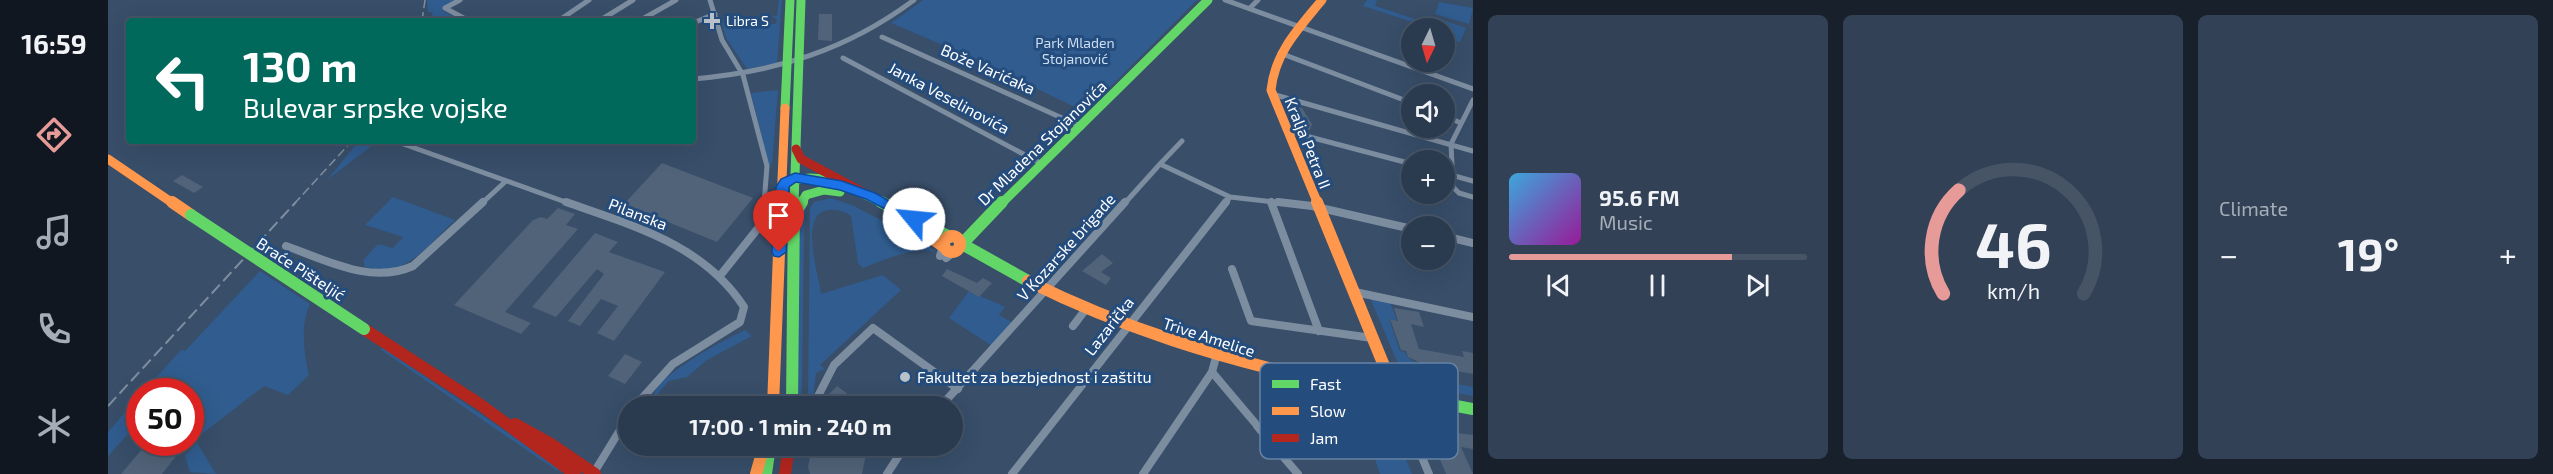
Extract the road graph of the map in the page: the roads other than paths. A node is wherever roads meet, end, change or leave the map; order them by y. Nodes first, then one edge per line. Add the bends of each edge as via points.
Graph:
1 (460, 0) edge
2 (589, 0) edge
3 (633, 0) edge
4 (676, 0) edge
5 (710, 0) edge
6 (790, 0) edge
7 (801, 0) edge
8 (914, 0) edge
9 (1208, 0) edge
10 (1225, 0) edge
11 (1258, 0) edge
12 (1322, 0) edge
13 (1250, 8) junction
14 (715, 14) junction
15 (463, 18) edge
16 (562, 18) edge
17 (605, 18) edge
18 (644, 18) edge
19 (696, 22) edge
20 (1301, 27) junction
21 (882, 37) dead end
22 (1280, 53) junction
23 (843, 58) dead end
24 (793, 64) junction
25 (742, 75) junction
26 (696, 79) edge
27 (1473, 89) edge
28 (1272, 94) junction
29 (1401, 100) edge
30 (1473, 100) edge
31 (1455, 121) edge
32 (1461, 123) junction
33 (1082, 127) junction
34 (1287, 131) junction
35 (1182, 141) dead end
36 (403, 144) edge
37 (1451, 144) junction
38 (796, 149) junction
39 (1450, 150) edge
40 (1473, 151) edge
41 (108, 159) edge
42 (1401, 161) edge
43 (1042, 164) junction
44 (1160, 164) junction
45 (1455, 176) edge
46 (789, 180) junction
47 (506, 181) junction
48 (1473, 181) edge
49 (1455, 189) edge
50 (840, 192) junction
51 (870, 196) junction
52 (1473, 196) edge
53 (1230, 197) junction
54 (1271, 201) junction
55 (1319, 208) junction
56 (793, 224) junction
57 (1401, 227) edge
58 (1455, 239) edge
59 (1473, 243) edge
60 (286, 246) dead end
61 (950, 247) junction
62 (1232, 269) dead end
63 (719, 277) junction
64 (1046, 291) junction
65 (1355, 292) junction
66 (1086, 309) junction
67 (1473, 317) edge
68 (1128, 325) junction
69 (1073, 326) dead end
70 (1319, 331) junction
71 (1372, 339) junction
72 (1216, 357) junction
73 (1382, 363) edge
74 (1260, 368) edge
75 (1212, 372) junction
76 (958, 389) junction
77 (643, 396) edge
78 (774, 396) edge
79 (792, 396) edge
80 (818, 396) edge
81 (951, 396) edge
82 (478, 403) junction
83 (1458, 406) edge
84 (1473, 409) edge
85 (1260, 430) edge
86 (618, 434) edge
87 (761, 456) edge
88 (769, 456) edge
89 (788, 456) edge
90 (897, 456) edge
91 (1285, 459) edge
92 (1423, 459) edge
93 (575, 474) edge
94 (594, 474) edge
95 (756, 474) edge
96 (766, 474) edge
97 (785, 474) edge
98 (887, 474) edge
99 (1012, 474) edge
100 (1143, 474) edge
101 (1298, 474) edge
102 (1429, 474) edge

1 - 15 street via 445,8
2 - 16 street
3 - 17 street
4 - 18 street
5 - 14 street
6 - 24 main road
7 - 24 main road
8 - 24 street via 861,36
9 - 33 main road, Dr Mladena Stojanovića
10 - 13 street
11 - 13 street
12 - 20 main road, Kralja Petra II
13 - 20 street
14 - 19 street
14 - 25 street via 722,40
20 - 22 main road, Kralja Petra II
20 - 27 street
21 - 33 street, Bože Varićaka
22 - 28 main road, Kralja Petra II via 1271,70
22 - 29 street
23 - 43 street, Janka Veselinovića
24 - 25 street
24 - 38 main road
24 - 46 main road
25 - 26 street
25 - 63 street via 767,166 764,203 759,227
28 - 34 main road, Kralja Petra II
28 - 37 street
30 - 32 street
31 - 32 street
32 - 37 street
33 - 43 main road, Dr Mladena Stojanovića
34 - 42 street
34 - 55 main road, Kralja Petra II
35 - 44 street, V Kozarske brigade
36 - 47 street, Pilanska
37 - 39 street
37 - 40 street
38 - 46 main road
38 - 51 main road via 801,159
41 - 82 main road, Braće Pišteljić, bridge
43 - 61 main road, Dr Mladena Stojanovića
44 - 53 street
44 - 64 street, V Kozarske brigade
45 - 48 street
46 - 50 main road, Trive Amelice
46 - 51 main road, Trive Amelice via 824,181
46 - 56 main road
46 - 78 main road
47 - 60 street via 402,272 369,272
47 - 63 street, Pilanska via 672,241
49 - 52 street
50 - 56 main road via 824,190 806,195 798,205
50 - 61 main road, Trive Amelice via 884,210
51 - 61 main road, Trive Amelice
53 - 54 street, Kralja Petra II
53 - 68 street, Lazarička
54 - 55 street, Kralja Petra II
54 - 70 street
55 - 57 street
55 - 65 main road, Kralja Petra II
56 - 79 main road
58 - 59 street
61 - 64 main road, Trive Amelice via 985,259
62 - 70 street via 1251,321
63 - 77 street, Pilanska via 742,303 745,310 740,322 673,364
64 - 66 main road, Trive Amelice
64 - 76 street, V Kozarske brigade
65 - 67 street
65 - 71 main road, Kralja Petra II
66 - 68 main road, Trive Amelice
66 - 69 street
68 - 72 main road, Trive Amelice
68 - 99 street, Lazarička
70 - 71 street
71 - 73 main road, Kralja Petra II
72 - 74 main road, Trive Amelice
72 - 75 street
75 - 85 street
75 - 100 street
76 - 80 street via 873,328 834,366
76 - 81 street, V Kozarske brigade
82 - 93 main road, Braće Pišteljić
82 - 94 main road, Braće Pišteljić via 551,444
83 - 84 main road, Trive Amelice
86 - 94 street
87 - 95 main road
88 - 96 main road
89 - 97 main road
90 - 98 street
91 - 101 street
92 - 102 street, Kralja Petra II

